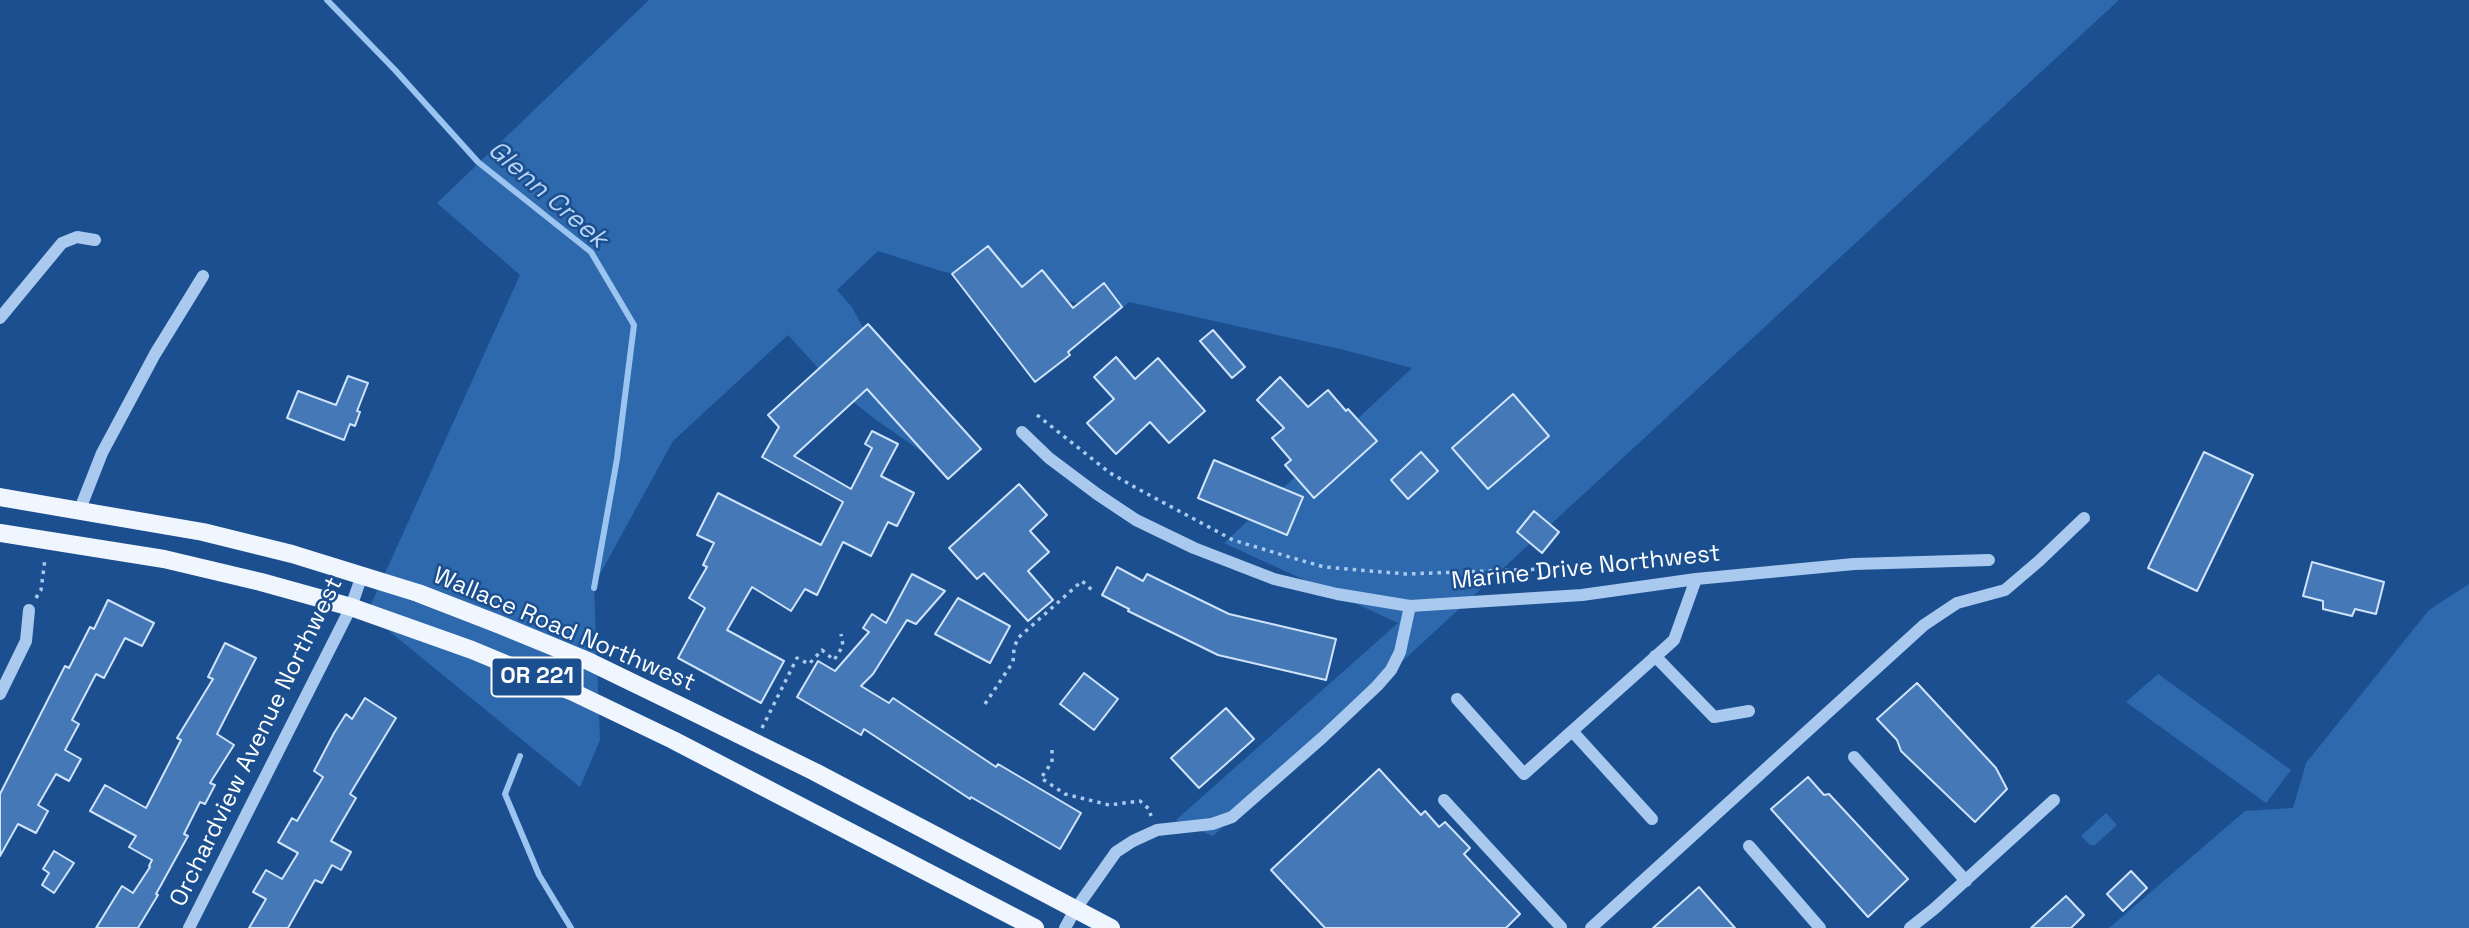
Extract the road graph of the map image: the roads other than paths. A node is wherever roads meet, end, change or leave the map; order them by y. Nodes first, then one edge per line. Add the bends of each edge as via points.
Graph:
1 (95, 240) dead end
2 (204, 276) dead end
3 (0, 318) edge
4 (1022, 432) dead end
5 (0, 497) edge
6 (80, 509) junction
7 (2084, 519) dead end
8 (0, 533) edge
9 (1989, 560) dead end
10 (362, 575) junction
11 (1696, 579) junction
12 (1410, 606) junction
13 (351, 607) junction
14 (29, 610) road end
15 (1655, 656) junction
16 (0, 694) edge
17 (1457, 699) dead end
18 (1749, 711) dead end
19 (1572, 731) junction
20 (1854, 757) dead end
21 (1444, 800) dead end
22 (2054, 800) dead end
23 (1652, 819) dead end
24 (1749, 846) dead end
25 (1966, 881) junction
26 (1075, 910) junction
27 (189, 928) edge
28 (1035, 928) edge
29 (1066, 928) edge
30 (1111, 928) edge
31 (1560, 928) edge
32 (1591, 928) edge
33 (1820, 928) edge
34 (1910, 928) edge

1 - 3 street via 77,237 62,243
2 - 6 street via 109,440
4 - 12 street, Marine Drive Northwest via 1097,494 1136,520 1194,548 1274,579
5 - 6 main road, Wallace Road Northwest / OR 221
6 - 10 main road, Wallace Road Northwest / OR 221 via 203,532
7 - 32 street via 2005,590 1957,603 1924,625
8 - 13 main road, OR 221 via 164,559
9 - 11 street, Marine Drive Northwest via 1854,564
10 - 13 street, Orchardview Avenue Northwest
10 - 26 main road, Wallace Road Northwest / OR 221 via 588,661
11 - 12 street, Marine Drive Northwest via 1582,595
11 - 15 street via 1674,640
12 - 26 street via 1403,642 1391,670 1248,806 1212,824 1157,830 1133,841 1116,852
13 - 27 street, Orchardview Avenue Northwest
13 - 28 main road, OR 221 via 573,692
14 - 16 street via 26,641
15 - 18 street via 1714,717
15 - 19 street
17 - 19 street via 1524,774
19 - 23 street
20 - 25 street
21 - 31 street
22 - 25 street
24 - 33 street
25 - 34 street
26 - 29 street
26 - 30 main road, Wallace Road Northwest / OR 221

